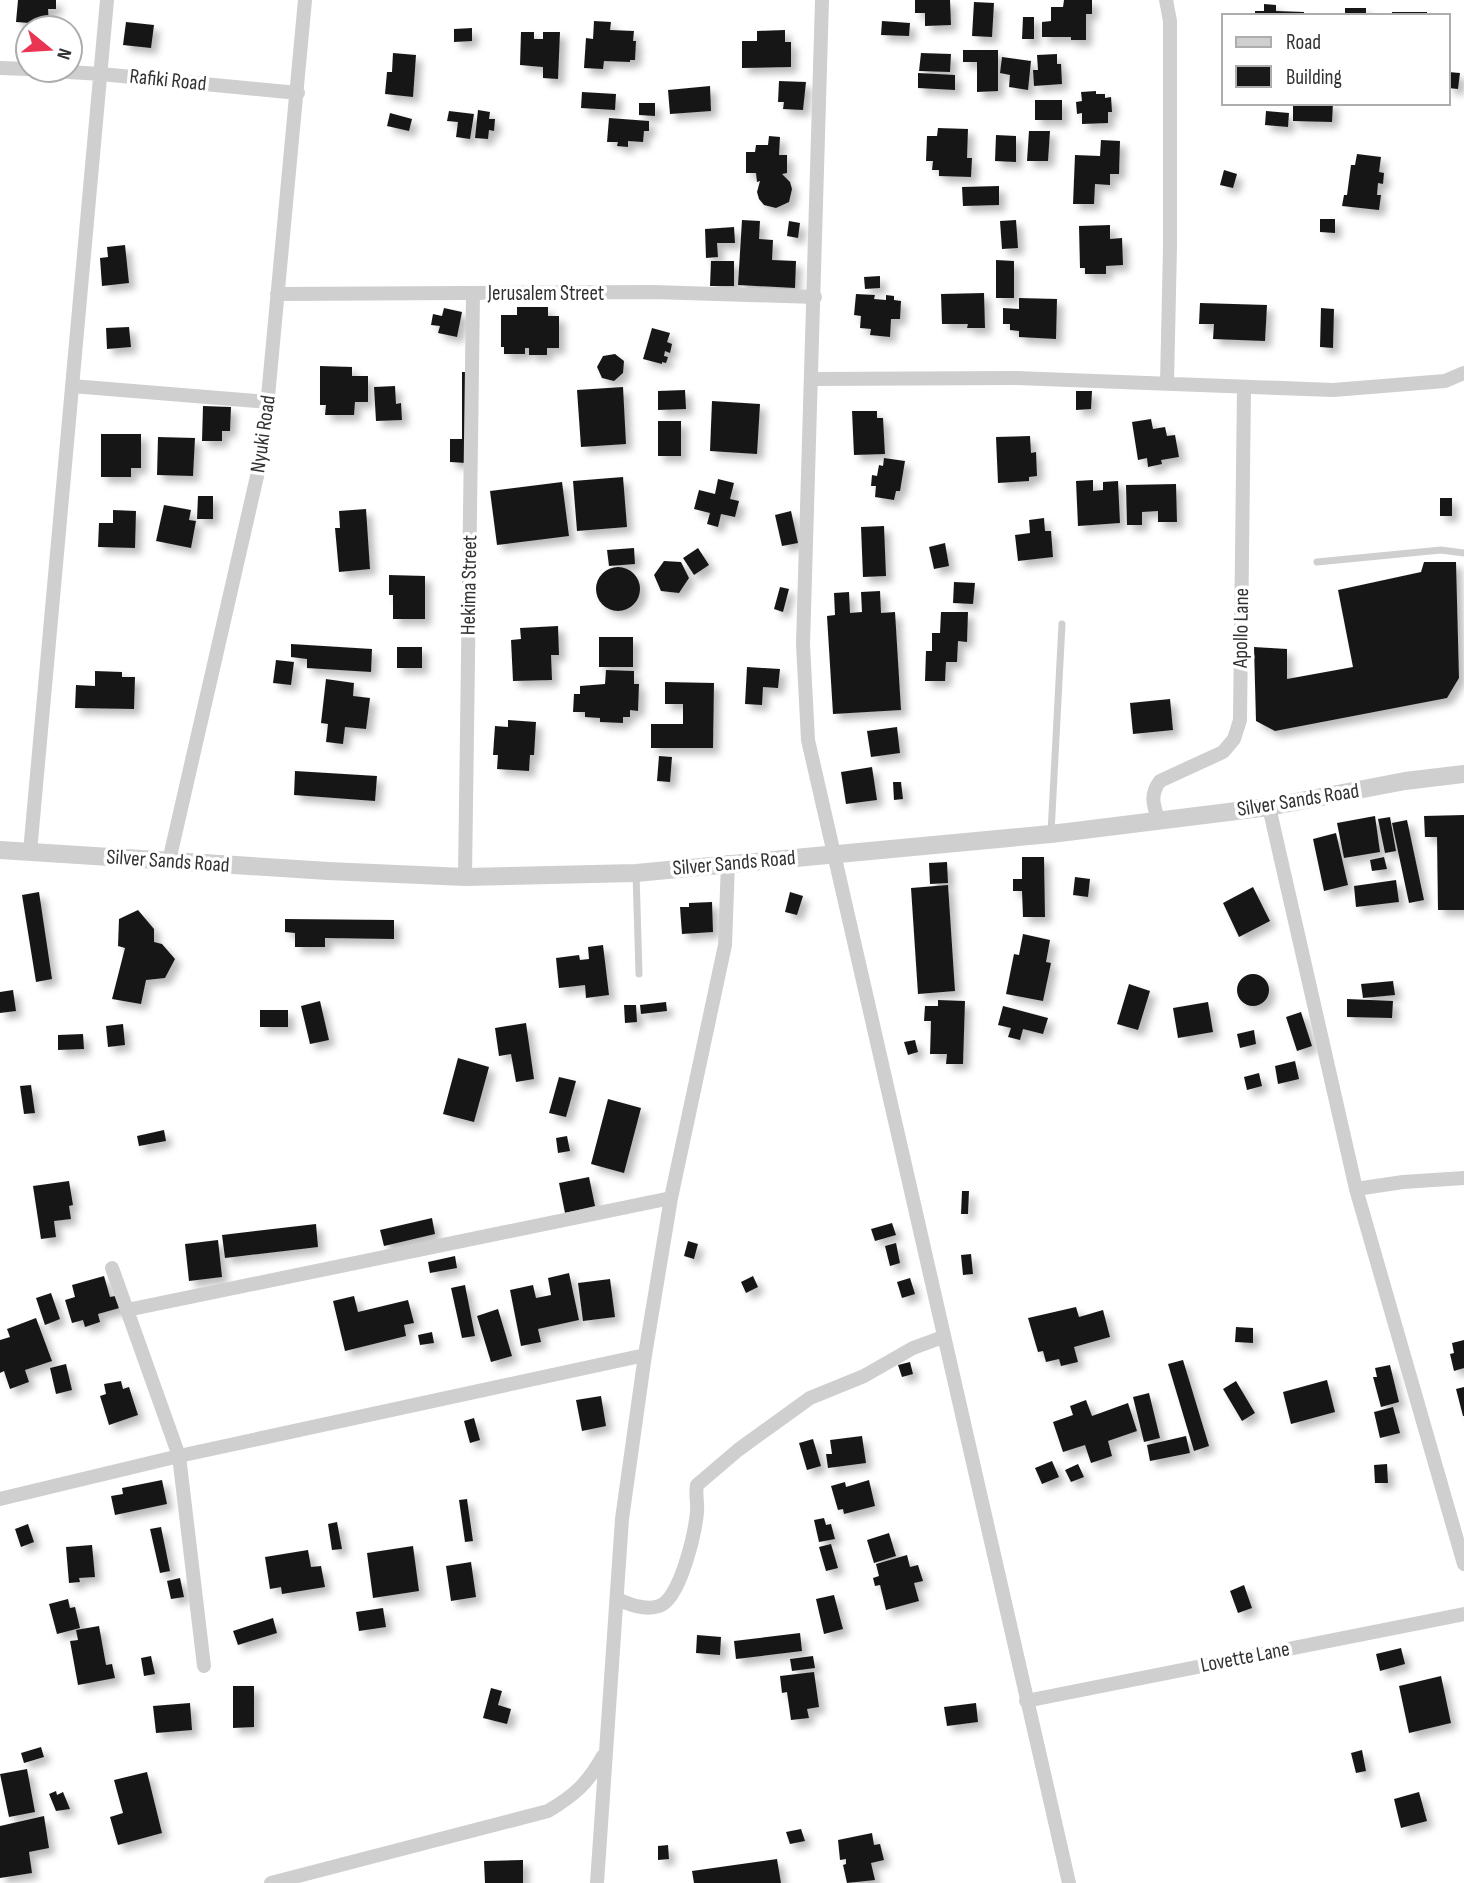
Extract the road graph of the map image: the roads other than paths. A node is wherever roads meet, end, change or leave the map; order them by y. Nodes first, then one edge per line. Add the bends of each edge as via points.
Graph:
1 (107, 0) edge
2 (305, 0) edge
3 (822, 0) edge
4 (1167, 0) edge
5 (84, 73) edge
6 (102, 74) junction
7 (298, 93) junction
8 (278, 294) junction
9 (473, 294) junction
10 (815, 297) junction
11 (1464, 373) edge
12 (812, 379) junction
13 (1167, 383) junction
14 (72, 386) junction
15 (1244, 388) junction
16 (269, 402) junction
17 (1464, 553) edge
18 (1317, 562) dead end
19 (1062, 624) dead end
20 (1463, 770) edge
21 (1269, 807) junction
22 (1158, 820) junction
23 (1051, 834) junction
24 (0, 850) edge
25 (30, 852) junction
26 (834, 854) junction
27 (169, 861) junction
28 (728, 862) junction
29 (636, 873) junction
30 (465, 877) junction
31 (639, 974) dead end
32 (1464, 1178) edge
33 (1356, 1189) junction
34 (671, 1198) junction
35 (112, 1268) dead end
36 (127, 1310) junction
37 (943, 1337) junction
38 (645, 1355) junction
39 (179, 1456) junction
40 (0, 1499) edge
41 (1464, 1564) edge
42 (617, 1599) junction
43 (1464, 1614) edge
44 (204, 1666) dead end
45 (1026, 1701) junction
46 (606, 1751) junction
47 (271, 1883) edge
48 (597, 1883) edge
49 (1069, 1883) edge

1 - 6 street
2 - 7 street, Nyuki Road
3 - 10 street
4 - 13 street
5 - 6 street, Rafiki Road
6 - 7 street, Rafiki Road
6 - 14 street
7 - 8 street, Nyuki Road
8 - 9 street, Jerusalem Street
8 - 16 street, Nyuki Road
9 - 10 street, Jerusalem Street via 653,292
9 - 30 street, Hekima Street
10 - 12 street
11 - 15 street via 1445,381 1333,390
12 - 13 street
12 - 26 street via 803,644 808,740
13 - 15 street
14 - 16 street
14 - 25 street
15 - 22 street, Apollo Lane via 1240,720 1234,739 1223,752 1160,781 1152,802
16 - 27 street, Nyuki Road via 263,450
17 - 18 lane via 1441,550
19 - 23 lane
20 - 21 street, Silver Sands Road
21 - 22 street, Silver Sands Road
21 - 33 street
22 - 23 street, Silver Sands Road
23 - 26 street, Silver Sands Road
24 - 25 street, Silver Sands Road
25 - 27 street, Silver Sands Road
26 - 28 street, Silver Sands Road
26 - 37 street
27 - 30 street, Silver Sands Road
28 - 29 street, Silver Sands Road
28 - 34 street via 725,945
29 - 30 street, Silver Sands Road
29 - 31 lane
32 - 33 street
33 - 41 street
34 - 36 street
34 - 38 street
35 - 36 street
36 - 39 street
37 - 42 street via 810,1398 738,1450 697,1485 696,1519 682,1576 668,1602 647,1607
37 - 45 street
38 - 39 street
38 - 42 street via 622,1519
39 - 40 street
39 - 44 street
42 - 46 street
43 - 45 street, Lovette Lane
45 - 49 street
46 - 47 street via 586,1783 548,1811
46 - 48 street

